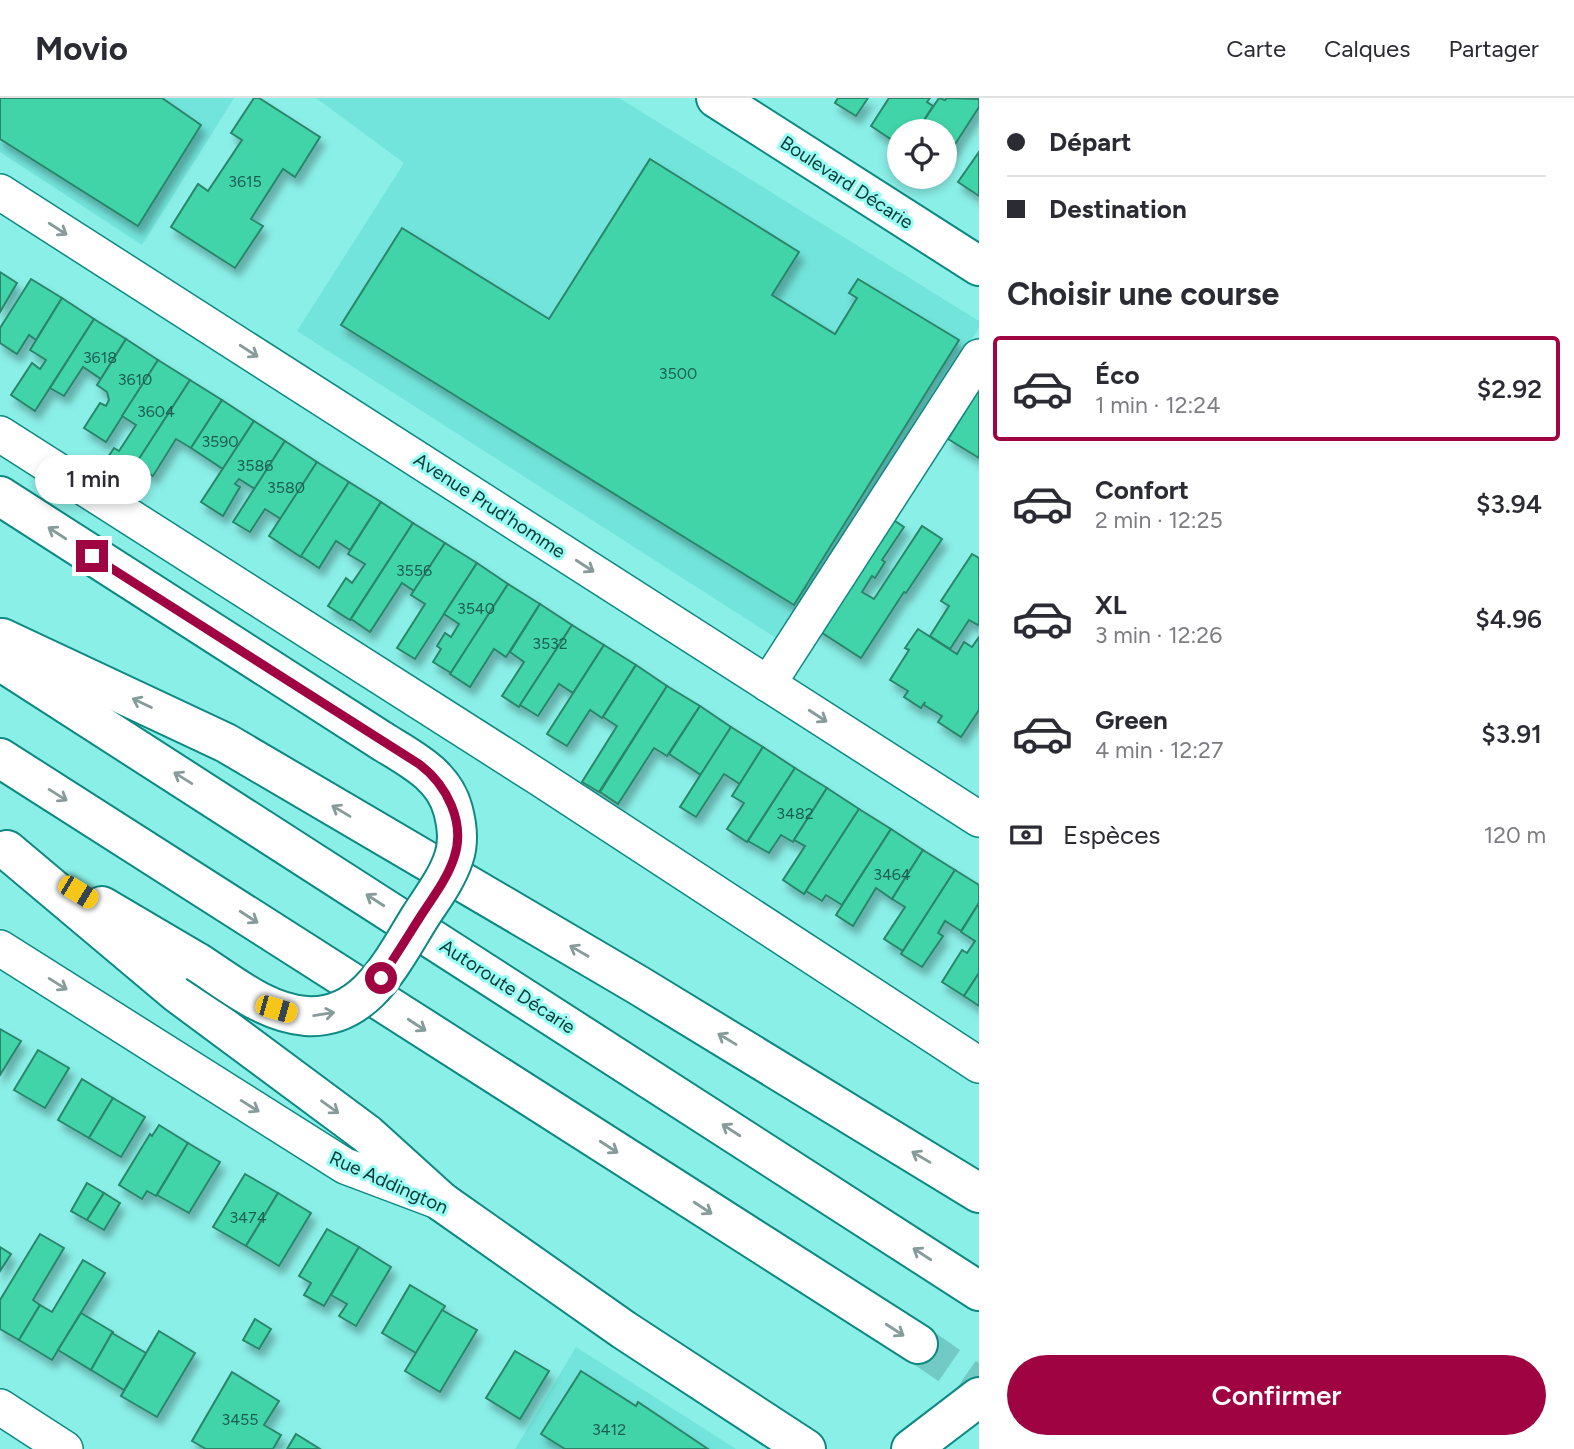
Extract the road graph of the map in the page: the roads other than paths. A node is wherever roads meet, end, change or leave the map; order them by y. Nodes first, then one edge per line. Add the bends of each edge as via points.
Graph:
1 (716, 98) edge
2 (0, 192) edge
3 (979, 266) edge
4 (979, 357) edge
5 (0, 434) edge
6 (0, 496) edge
7 (0, 637) edge
8 (0, 661) edge
9 (768, 684) junction
10 (0, 758) edge
11 (979, 819) edge
12 (4, 847) edge
13 (0, 948) edge
14 (979, 1065) edge
15 (979, 1193) edge
16 (442, 1202) junction
17 (979, 1291) edge
18 (918, 1345) tunnel mouth
19 (979, 1397) edge
20 (0, 1407) edge
21 (65, 1449) edge
22 (806, 1449) edge
23 (911, 1449) edge

1 - 3 main road, Boulevard Décarie
2 -> 9 street, Avenue Prud'homme
4 - 9 street
5 - 14 street
12 -> 6 main road, bridge via 263,1003 307,1016 350,1006 381,978 442,883 458,841 453,807 429,771
15 -> 7 main road via 638,985 226,743
17 -> 8 main road, Autoroute Décarie
9 -> 11 street, Avenue Prud'homme
10 -> 18 main road
12 -> 16 main road via 177,993 367,1134
13 -> 16 street, Rue Addington via 345,1166
16 - 22 main road, Rue Addington via 624,1330
19 - 23 main road
20 - 21 street

